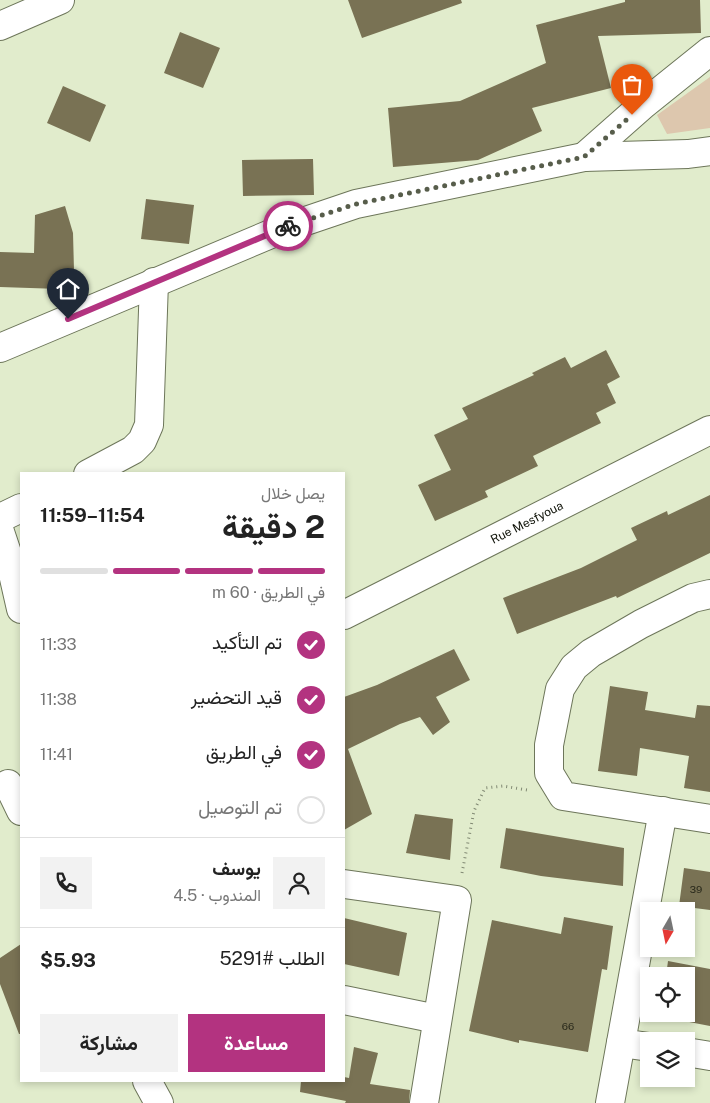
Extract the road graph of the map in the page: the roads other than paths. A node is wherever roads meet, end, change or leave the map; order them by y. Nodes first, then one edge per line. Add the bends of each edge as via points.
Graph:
1 (60, 0) edge
2 (0, 26) edge
3 (710, 51) edge
4 (710, 151) edge
5 (584, 157) junction
6 (154, 282) junction
7 (0, 348) edge
8 (710, 430) edge
9 (92, 472) edge
10 (20, 508) edge
11 (0, 518) edge
12 (0, 532) edge
13 (710, 594) edge
14 (20, 605) edge
15 (345, 614) edge
16 (10, 783) edge
17 (20, 808) edge
18 (663, 812) junction
19 (710, 819) edge
20 (345, 884) edge
21 (345, 1000) edge
22 (437, 1019) junction
23 (621, 1042) junction
24 (640, 1045) edge
25 (695, 1054) edge
26 (710, 1056) edge
27 (148, 1082) edge
28 (159, 1103) edge
29 (424, 1103) edge
30 (610, 1103) edge

1 - 2 street
3 - 5 street
4 - 5 street
5 - 6 street via 356,204 285,228
6 - 7 street
6 - 9 street via 149,425 142,441 133,450
8 - 15 street, Rue Mesfyoua
10 - 11 street
12 - 14 street
13 - 18 street via 693,598 591,653 574,667 560,689 548,745 549,772 563,796
16 - 17 street
18 - 19 street
18 - 23 street
20 - 22 street via 457,900
21 - 22 street
22 - 29 street
23 - 24 street
23 - 30 street
25 - 26 street
27 - 28 street

